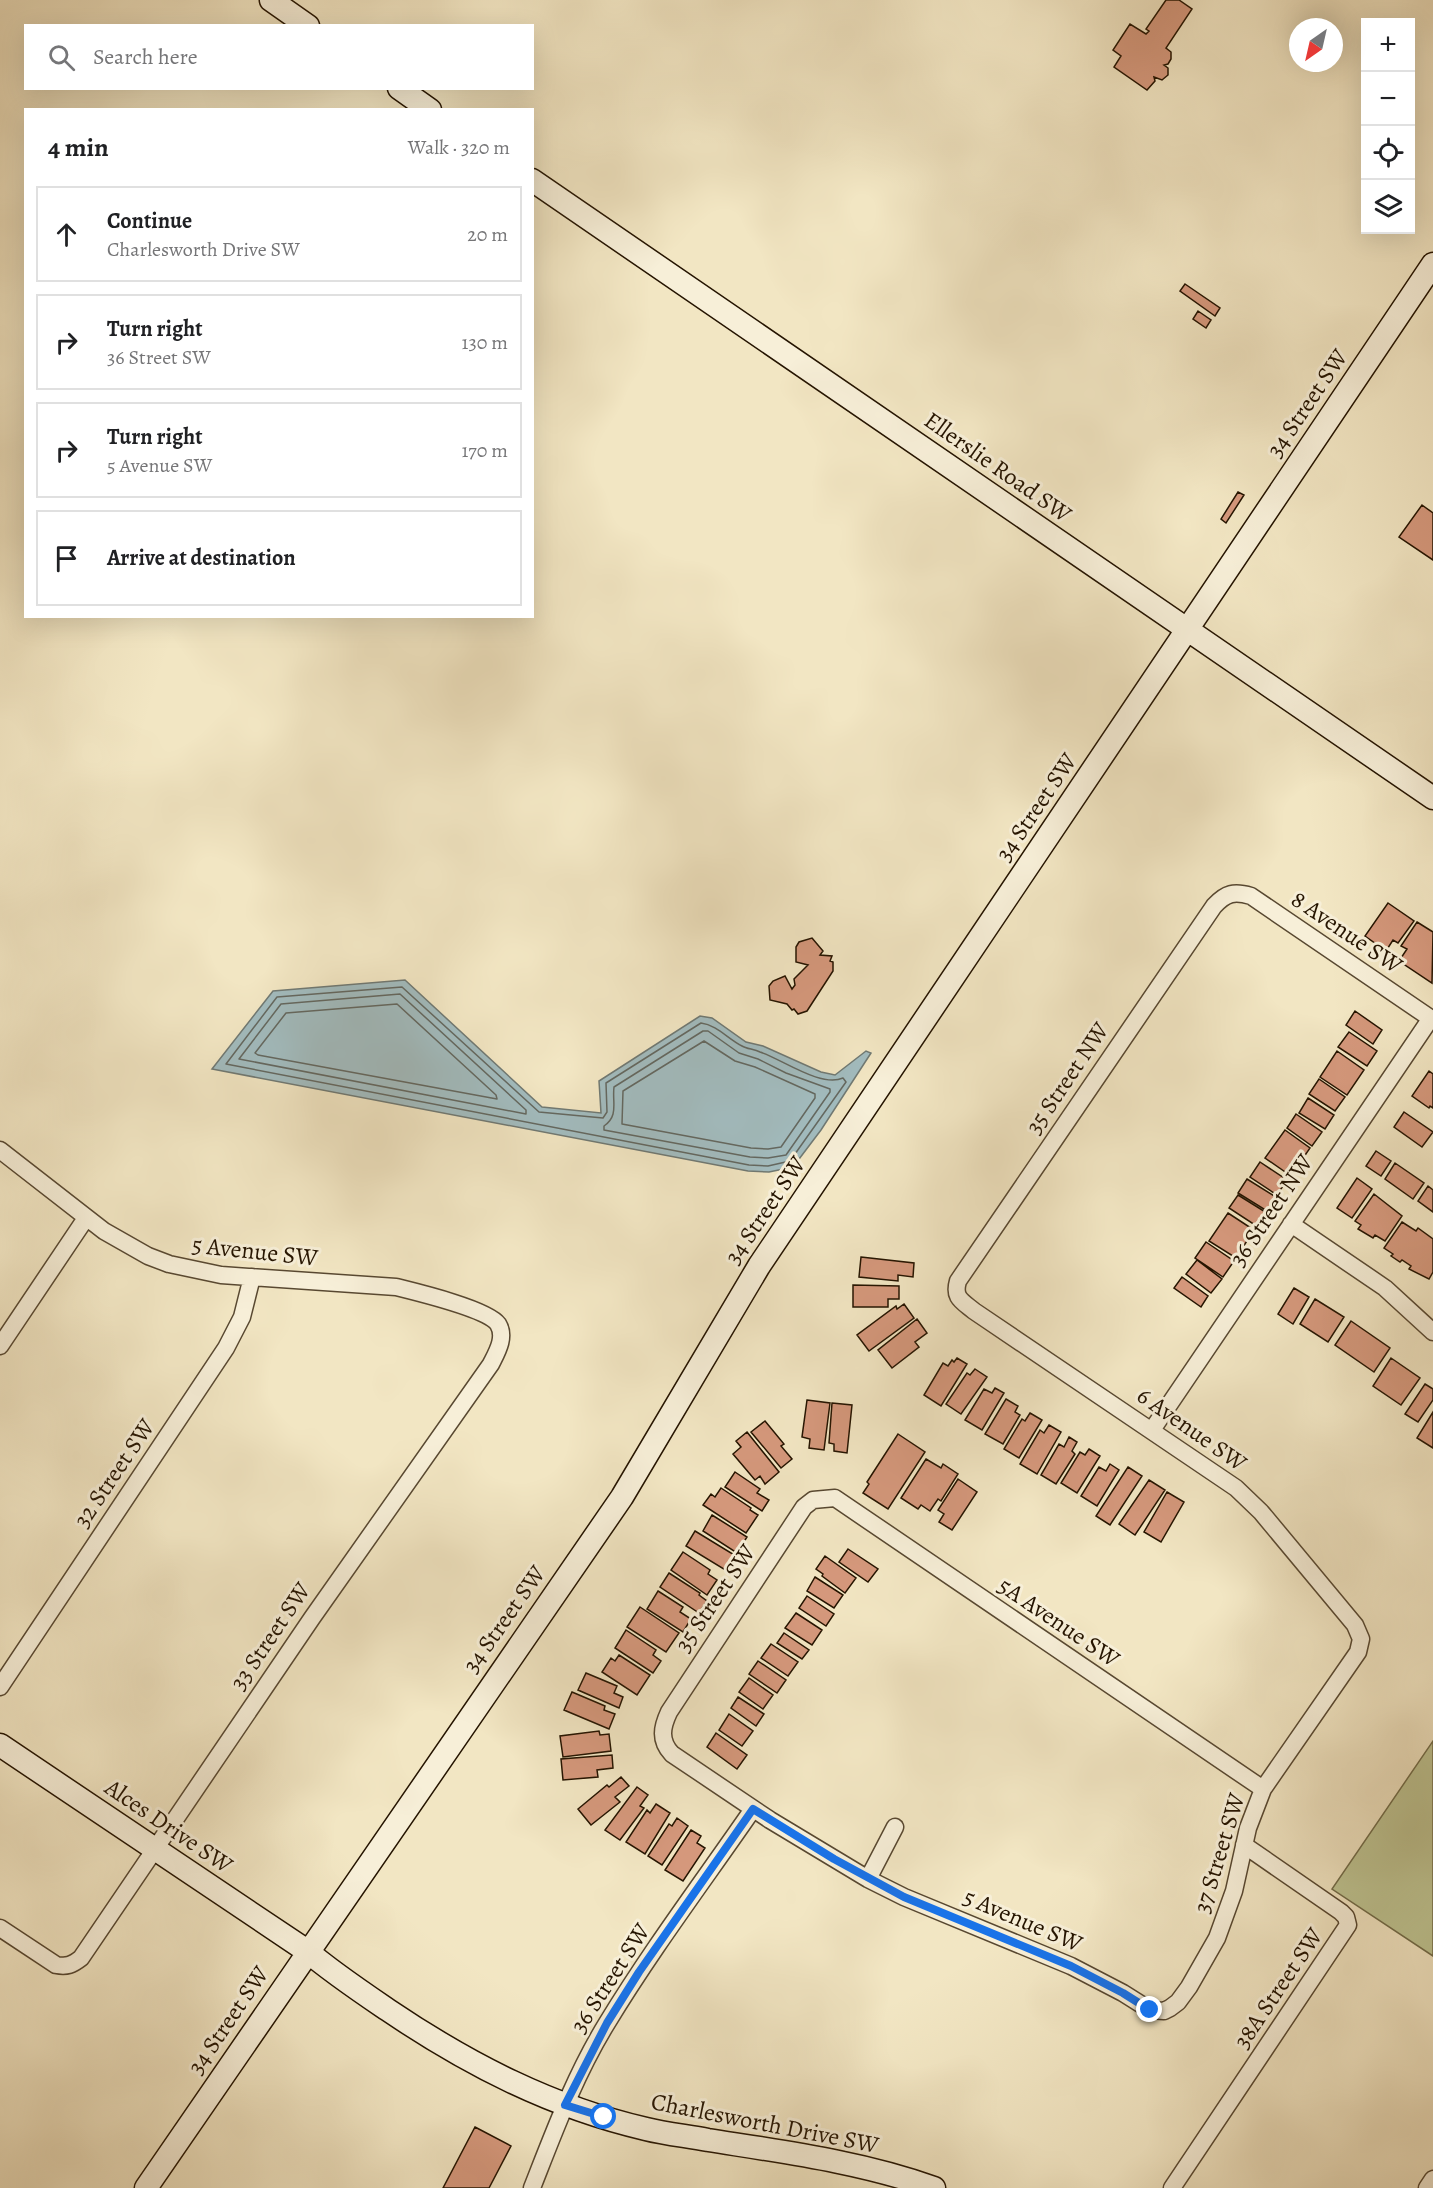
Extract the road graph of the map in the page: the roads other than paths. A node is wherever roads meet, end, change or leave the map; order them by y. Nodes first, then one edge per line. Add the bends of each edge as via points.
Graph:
1 (271, 0) edge
2 (305, 24) edge
3 (402, 90) edge
4 (427, 108) edge
5 (534, 181) edge
6 (1433, 264) edge
7 (1187, 630) junction
8 (1433, 798) edge
9 (1230, 893) joint
10 (1432, 1019) edge
11 (0, 1150) edge
12 (86, 1218) junction
13 (1292, 1224) junction
14 (252, 1277) junction
15 (958, 1298) joint
16 (498, 1324) joint
17 (1433, 1332) edge
18 (0, 1346) edge
19 (1152, 1430) junction
20 (826, 1498) joint
21 (1361, 1639) joint
22 (0, 1687) edge
23 (662, 1740) joint
24 (0, 1745) edge
25 (1263, 1789) junction
26 (753, 1809) junction
27 (895, 1827) dead end
28 (1244, 1845) junction
29 (154, 1849) junction
30 (868, 1879) junction
31 (0, 1928) edge
32 (307, 1951) junction
33 (1156, 2011) joint
34 (565, 2105) junction
35 (1433, 2179) edge
36 (146, 2188) edge
37 (532, 2188) edge
38 (934, 2188) edge
39 (1172, 2188) edge
40 (1427, 2188) edge

1 - 2 main road
3 - 4 main road
5 - 7 main road, Ellerslie Road SW
6 - 7 main road, 34 Street SW
7 - 8 main road, Ellerslie Road SW
7 - 32 main road, 34 Street SW via 759,1266 622,1497
9 - 10 street, 8 Avenue SW via 1251,897
9 - 15 street, 35 Street NW via 1214,906 958,1281
10 - 13 street, 36 Street NW
11 - 12 street, 5 Avenue SW
12 - 14 street, 5 Avenue SW via 124,1243 169,1264 212,1274
12 - 18 street
13 - 17 street via 1384,1288
13 - 19 street, 36 Street NW
14 - 16 street, 5 Avenue SW via 396,1287 465,1308
14 - 22 street, 32 Street SW via 242,1317 226,1347
15 - 19 street, 6 Avenue SW
16 - 29 street, 33 Street SW via 499,1350 490,1364
19 - 21 street, 6 Avenue SW via 1251,1501 1354,1625
20 - 23 street, 35 Street SW via 813,1500 804,1507 669,1712
20 - 25 street, 5A Avenue SW via 845,1503
21 - 25 street, 37 Street SW via 1358,1652
23 - 26 street, 5 Avenue SW via 672,1754
24 - 29 main road, Alces Drive SW
25 - 28 street, 37 Street SW
26 - 30 street, 5 Avenue SW
26 - 34 street, 36 Street SW via 639,1972 607,2023
27 - 30 street
28 - 33 street, 37 Street SW via 1226,1917 1207,1958 1178,2002
28 - 39 street, 38A Street SW via 1341,1912 1348,1925
29 - 31 street, 33 Street SW via 74,1964 56,1965
29 - 32 main road, Alces Drive SW
30 - 33 street, 5 Avenue SW via 1071,1966
32 - 34 main road, Charlesworth Drive SW via 457,2055
32 - 36 main road, 34 Street SW
34 - 37 street, 36 Street SW
34 - 38 main road, Charlesworth Drive SW via 646,2129 855,2166
35 - 40 street

